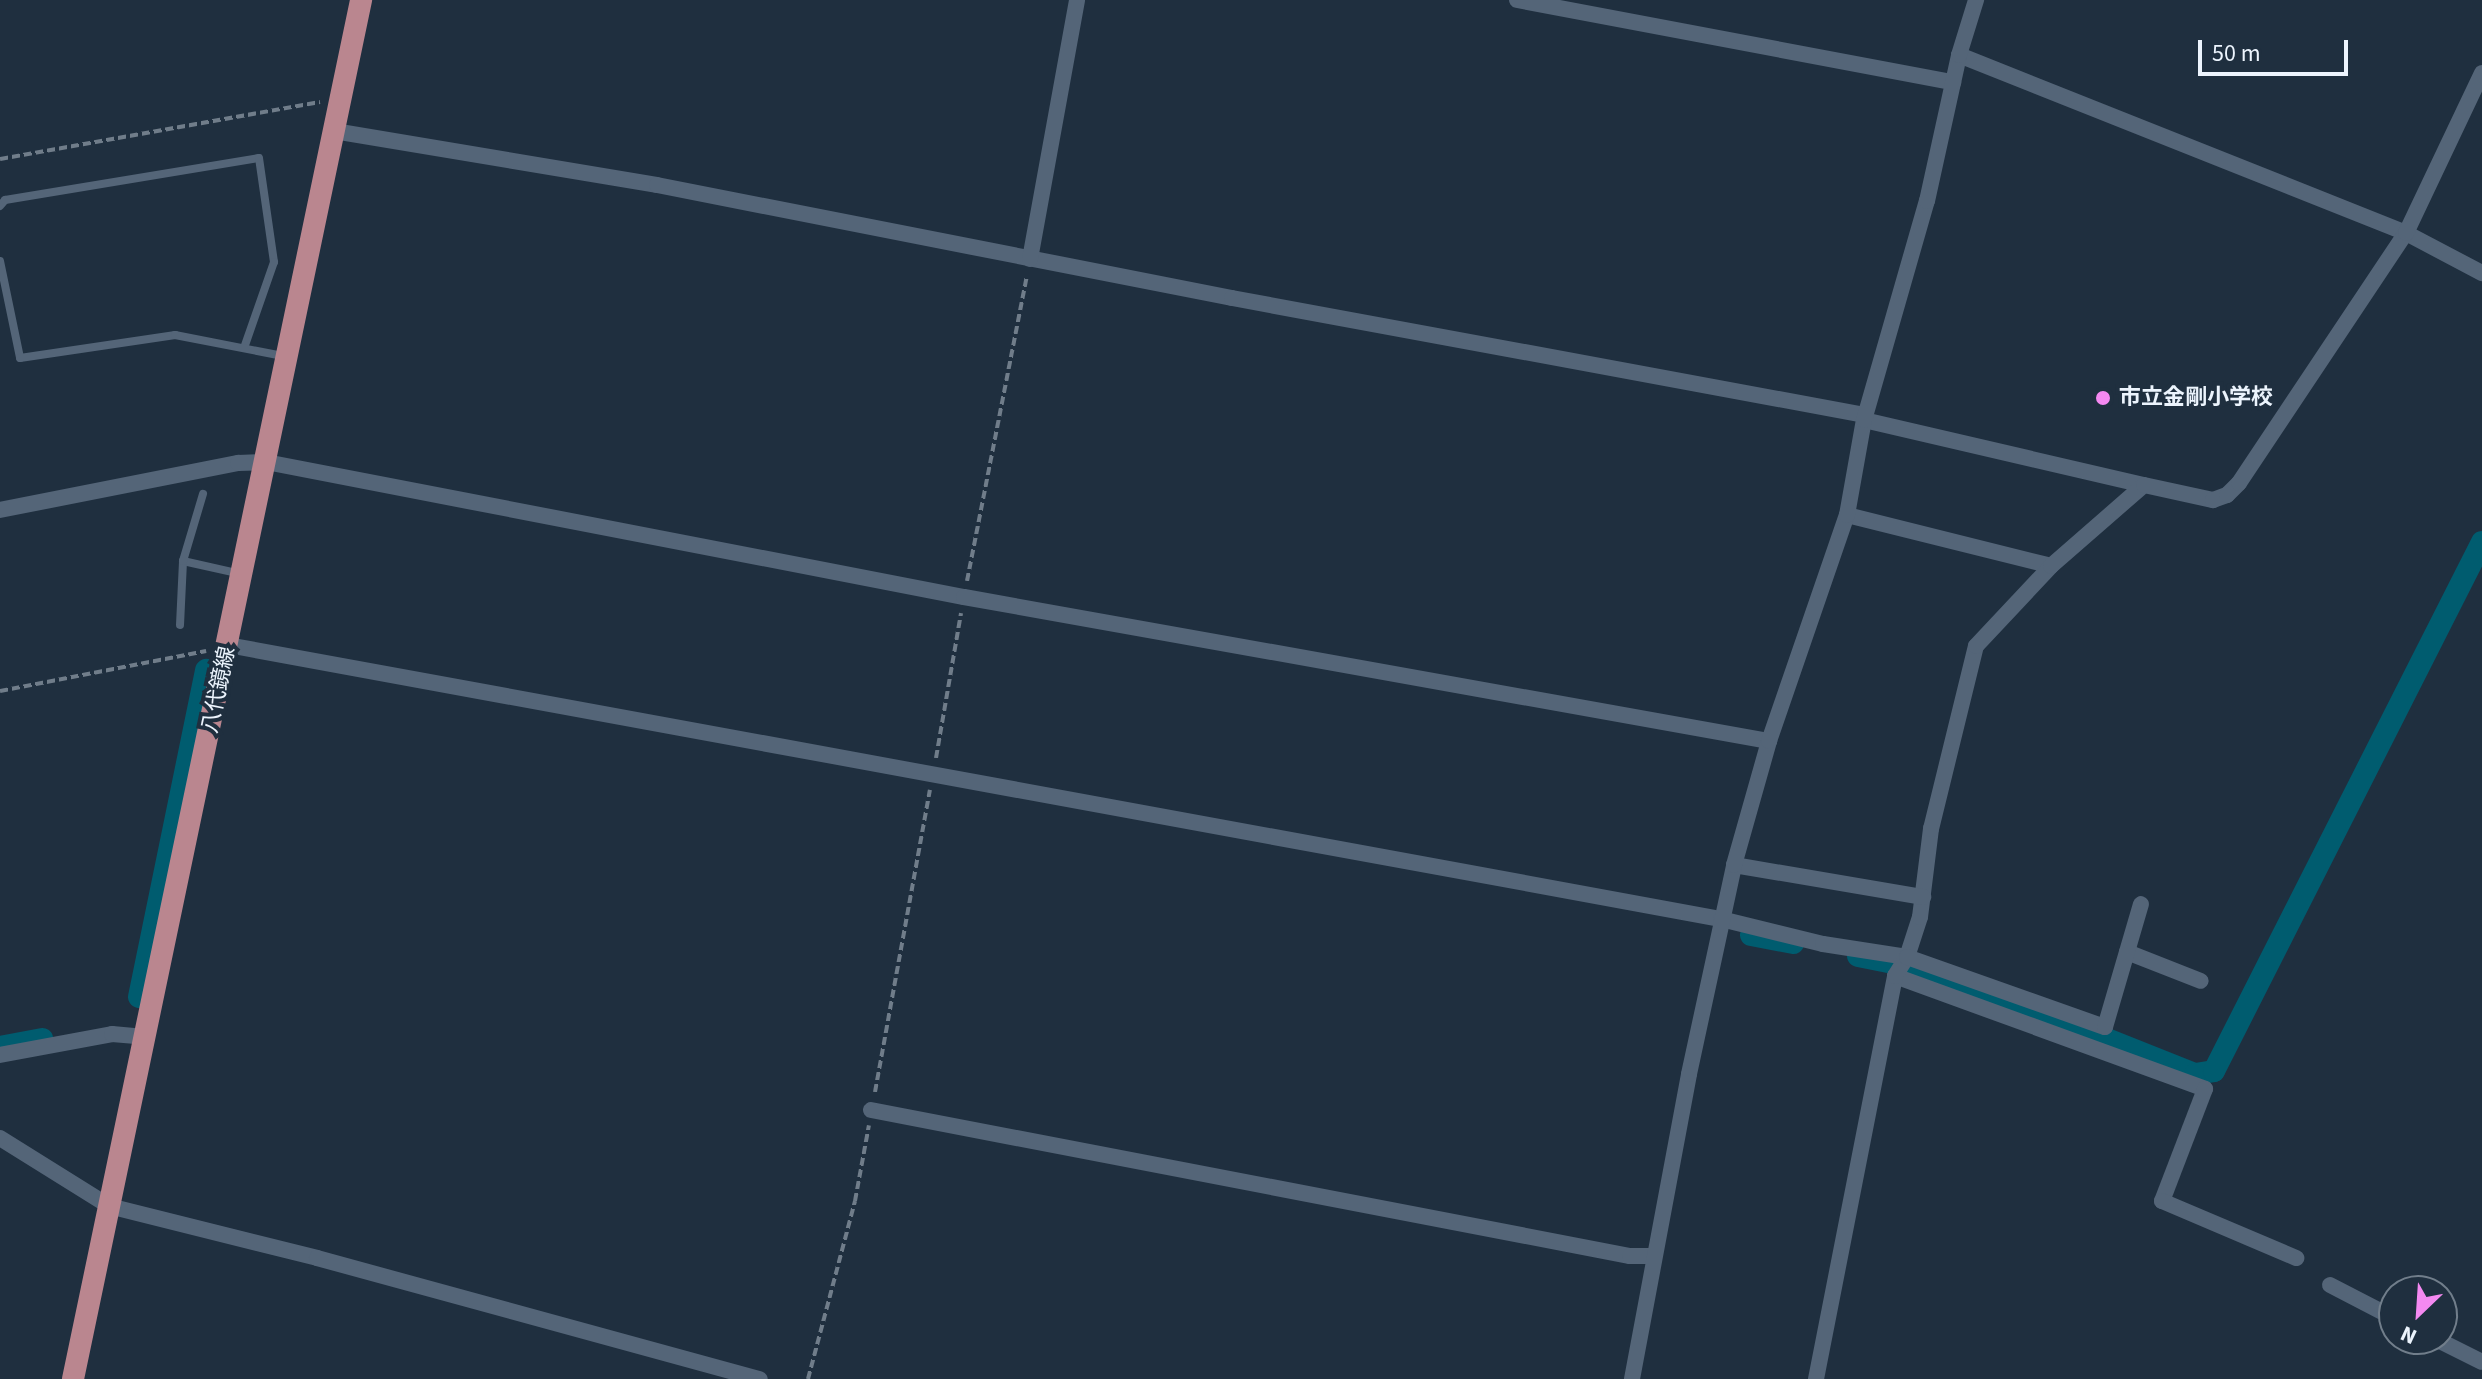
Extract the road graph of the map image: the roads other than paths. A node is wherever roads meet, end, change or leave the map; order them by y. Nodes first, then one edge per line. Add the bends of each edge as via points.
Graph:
1 (361, 0) edge
2 (1077, 0) edge
3 (1517, 0) edge
4 (1976, 0) edge
5 (1959, 55) junction
6 (2482, 73) edge
7 (1953, 82) junction
8 (334, 131) junction
9 (0, 206) edge
10 (2406, 233) junction
11 (1030, 259) junction
12 (0, 261) edge
13 (2482, 273) edge
14 (2, 281) edge
15 (244, 348) junction
16 (288, 358) junction
17 (1865, 417) junction
18 (266, 462) junction
19 (2144, 485) junction
20 (203, 494) dead end
21 (0, 510) edge
22 (1847, 515) junction
23 (183, 561) junction
24 (2051, 566) junction
25 (243, 574) junction
26 (180, 625) dead end
27 (228, 645) junction
28 (1769, 741) junction
29 (1734, 865) junction
30 (1923, 897) junction
31 (2141, 904) dead end
32 (1721, 919) junction
33 (2127, 952) junction
34 (1907, 957) junction
35 (1895, 976) junction
36 (2201, 981) dead end
37 (145, 1037) junction
38 (0, 1055) edge
39 (871, 1110) road end
40 (0, 1138) edge
41 (109, 1206) junction
42 (1654, 1256) junction
43 (2296, 1258) dead end
44 (2330, 1285) dead end
45 (2378, 1310) edge
46 (2458, 1350) edge
47 (2482, 1362) edge
48 (73, 1379) edge
49 (760, 1379) edge
50 (1632, 1379) edge
51 (1816, 1379) edge

1 - 8 main road, 八代鏡線
2 - 11 street
3 - 7 street
4 - 5 street
5 - 7 street
5 - 10 street
6 - 10 street
7 - 17 street via 1927,201
8 - 11 street via 657,185
8 - 16 main road, 八代鏡線
9 - 15 lane via 5,200 259,158 274,262
10 - 13 street
10 - 19 street via 2233,489 2213,500
11 - 17 street
12 - 14 lane
14 - 15 lane via 20,358 175,335
15 - 16 lane
16 - 18 main road, 八代鏡線
17 - 19 street
17 - 22 street
18 - 21 street
18 - 25 main road, 八代鏡線
18 - 28 street via 964,597
19 - 24 street
20 - 23 lane
22 - 24 street
22 - 28 street
23 - 25 lane
23 - 26 lane
24 - 30 street via 1976,646 1931,829
25 - 27 main road, 八代鏡線
27 - 32 street via 934,768
27 - 37 main road, 八代鏡線
28 - 29 street
29 - 30 street
29 - 32 street
30 - 34 street
31 - 33 street
32 - 34 street via 1823,944
32 - 42 street
33 - 34 street via 2105,1027
33 - 36 street
34 - 35 street
35 - 43 street via 2205,1089 2162,1201
35 - 51 street
37 - 38 street via 112,1034
37 - 41 main road, 八代鏡線
39 - 42 street via 1630,1256
40 - 41 street
41 - 48 main road, 八代鏡線
41 - 49 street
42 - 50 street
44 - 45 street
46 - 47 street

